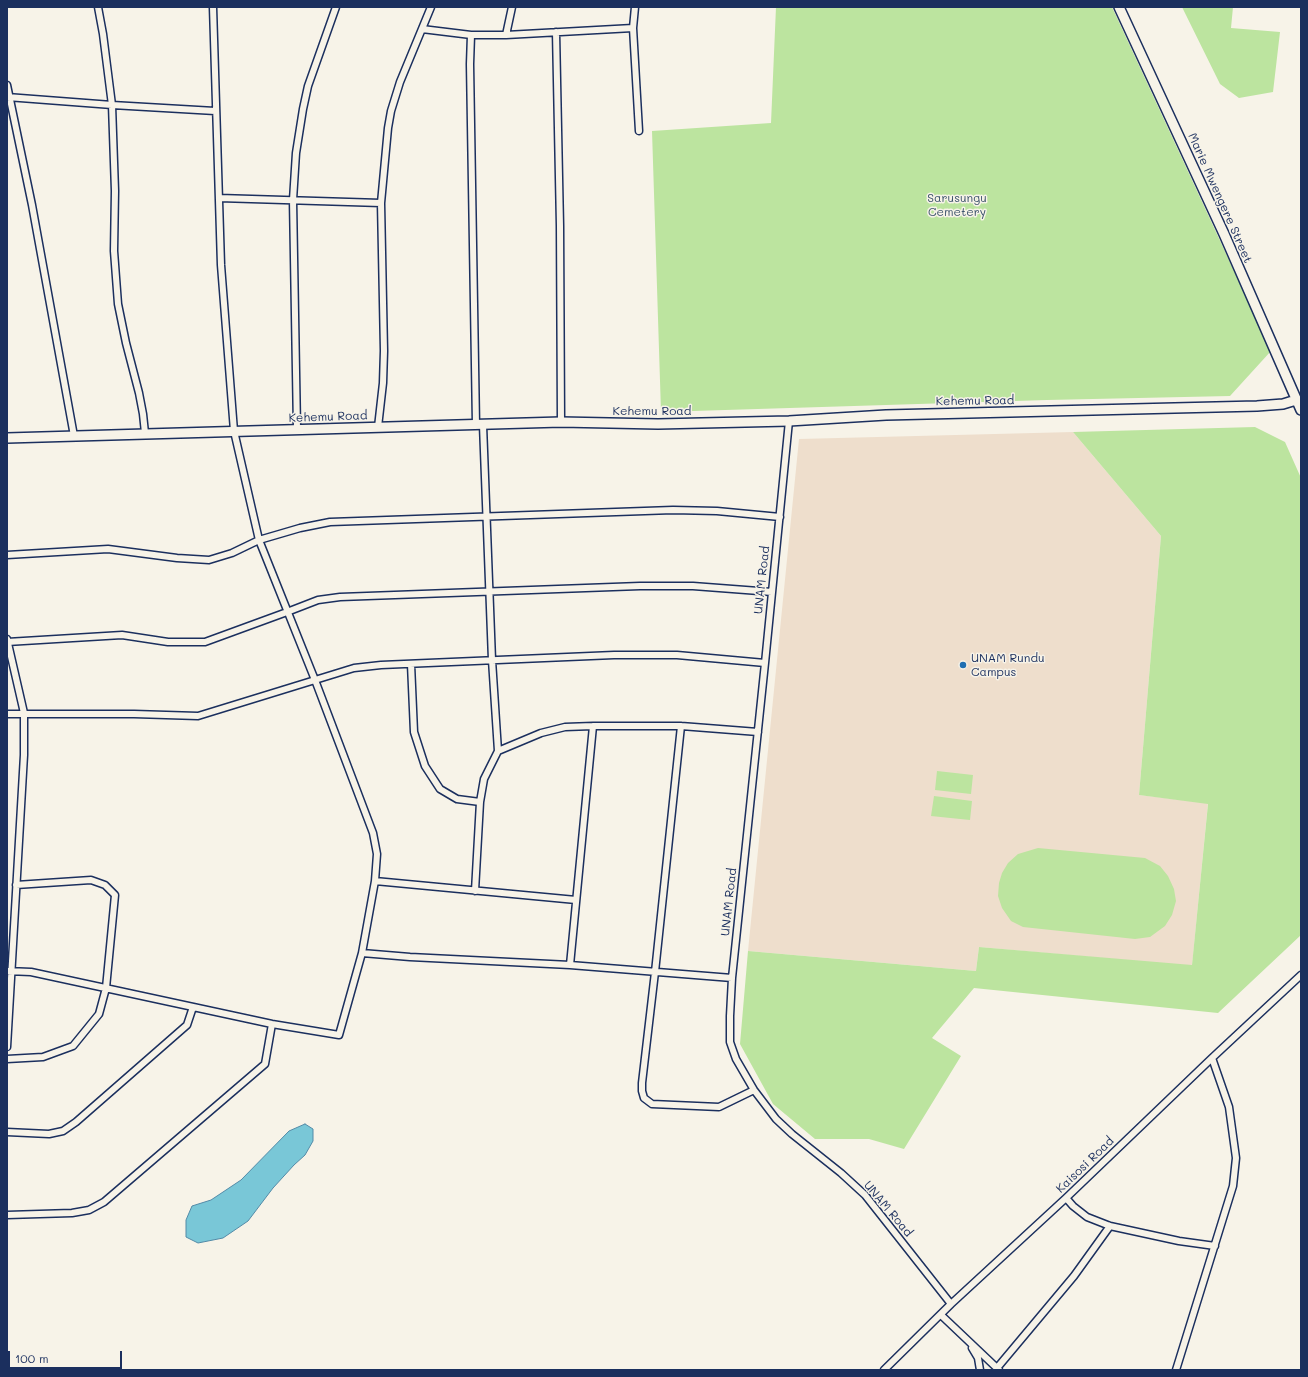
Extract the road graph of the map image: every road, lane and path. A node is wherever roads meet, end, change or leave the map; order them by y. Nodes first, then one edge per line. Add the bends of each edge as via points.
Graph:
1 (98, 7) edge
2 (213, 7) edge
3 (336, 7) edge
4 (431, 7) edge
5 (512, 7) edge
6 (635, 7) edge
7 (1119, 7) edge
8 (633, 28) junction
9 (422, 29) junction
10 (556, 32) junction
11 (471, 35) junction
12 (506, 35) junction
13 (7, 85) edge
14 (8, 97) edge
15 (112, 105) junction
16 (215, 111) junction
17 (639, 130) dead end
18 (219, 198) junction
19 (293, 200) junction
20 (381, 203) junction
21 (1296, 400) junction
22 (1301, 410) edge
23 (789, 421) junction
24 (561, 422) junction
25 (480, 425) junction
26 (378, 427) junction
27 (297, 429) junction
28 (234, 431) junction
29 (145, 433) junction
30 (74, 436) junction
31 (7, 438) edge
32 (486, 517) junction
33 (780, 517) junction
34 (260, 540) junction
35 (7, 555) edge
36 (490, 591) junction
37 (772, 592) junction
38 (287, 612) junction
39 (7, 641) edge
40 (492, 660) junction
41 (766, 663) junction
42 (411, 664) junction
43 (315, 680) junction
44 (24, 713) junction
45 (7, 714) edge
46 (593, 726) junction
47 (681, 726) junction
48 (758, 732) junction
49 (498, 751) junction
50 (480, 802) junction
51 (375, 881) junction
52 (16, 885) junction
53 (476, 891) junction
54 (576, 900) junction
55 (362, 953) junction
56 (570, 965) junction
57 (9, 971) edge
58 (655, 972) junction
59 (1301, 975) edge
60 (732, 978) junction
61 (106, 988) junction
62 (193, 1007) junction
63 (272, 1024) junction
64 (7, 1047) edge
65 (1212, 1058) junction
66 (7, 1059) edge
67 (754, 1090) junction
68 (7, 1132) edge
69 (1066, 1198) junction
70 (7, 1215) edge
71 (1110, 1226) junction
72 (1215, 1246) junction
73 (951, 1304) junction
74 (941, 1315) junction
75 (969, 1341) junction
76 (998, 1369) edge
77 (884, 1370) edge
78 (980, 1370) edge
79 (1176, 1370) edge

1 - 15 street
2 - 16 street
3 - 19 street via 302,109
4 - 9 street
5 - 12 street
6 - 8 street
7 - 21 street, Marie Mwengere Street via 1224,234
8 - 10 street
8 - 17 street
9 - 11 street
9 - 20 street via 391,111
10 - 12 street
10 - 24 street
11 - 12 street
11 - 25 street
13 - 14 street
14 - 15 street
14 - 30 street via 32,205
15 - 16 street
15 - 29 street via 117,289 126,343 144,414
16 - 18 street
18 - 19 street
18 - 28 street via 222,289
19 - 20 street
19 - 27 street
20 - 26 street via 384,351
21 - 22 street, Marie Mwengere Street
21 - 23 street, Kehemu Road via 1257,406 886,415
23 - 24 street, Kehemu Road via 658,424
23 - 33 street, UNAM Road
24 - 25 street, Kehemu Road
25 - 26 street, Kehemu Road
25 - 32 street
26 - 27 street, Kehemu Road
27 - 28 street, Kehemu Road
28 - 29 street, Kehemu Road
28 - 34 street
29 - 30 street, Kehemu Road
30 - 31 street, Kehemu Road
32 - 33 street via 673,510
32 - 34 street via 330,522
32 - 36 street
33 - 37 street, UNAM Road
34 - 35 street via 209,560 108,549
34 - 38 street
36 - 37 street via 693,586
36 - 38 street via 340,597 318,600
36 - 40 street
37 - 41 street, UNAM Road
38 - 39 street via 205,642 168,642 122,635
38 - 43 street
39 - 44 street
40 - 41 street via 677,655
40 - 42 street
40 - 49 street
41 - 48 street, UNAM Road
42 - 43 street via 354,668
42 - 50 street via 414,732 425,766 440,789 456,799
43 - 44 street via 198,716
43 - 51 street via 373,833 377,854
44 - 45 street
44 - 52 street
46 - 47 street
46 - 49 street via 565,727 541,733
46 - 54 street
47 - 48 street
47 - 58 street
48 - 60 street, UNAM Road
49 - 50 street via 484,779
50 - 53 street
51 - 53 street
51 - 55 street
52 - 57 street
52 - 61 street via 91,880 104,885 115,896
53 - 54 street
54 - 56 street
55 - 56 street
55 - 63 street via 338,1036
56 - 58 street
57 - 61 street via 31,972
57 - 64 street
58 - 60 street
58 - 67 street via 642,1082 644,1098 652,1104 719,1107
59 - 65 street, Kaisosi Road
60 - 67 street, UNAM Road via 730,1042 736,1059
61 - 62 street
61 - 66 street via 99,1014 73,1046 43,1057
62 - 63 street
62 - 68 street via 186,1025 63,1131 49,1134
63 - 70 street via 265,1064 104,1202 89,1210 72,1213
65 - 69 street, Kaisosi Road
65 - 72 street via 1229,1107 1236,1158 1234,1186
67 - 73 street, UNAM Road via 776,1119 865,1195
69 - 71 street via 1087,1217
69 - 73 street, Kaisosi Road
71 - 72 street
71 - 76 street via 1065,1287
72 - 79 street
73 - 74 street, Kaisosi Road
74 - 75 street
74 - 77 street, Kaisosi Road
75 - 76 street
75 - 78 street via 978,1358

